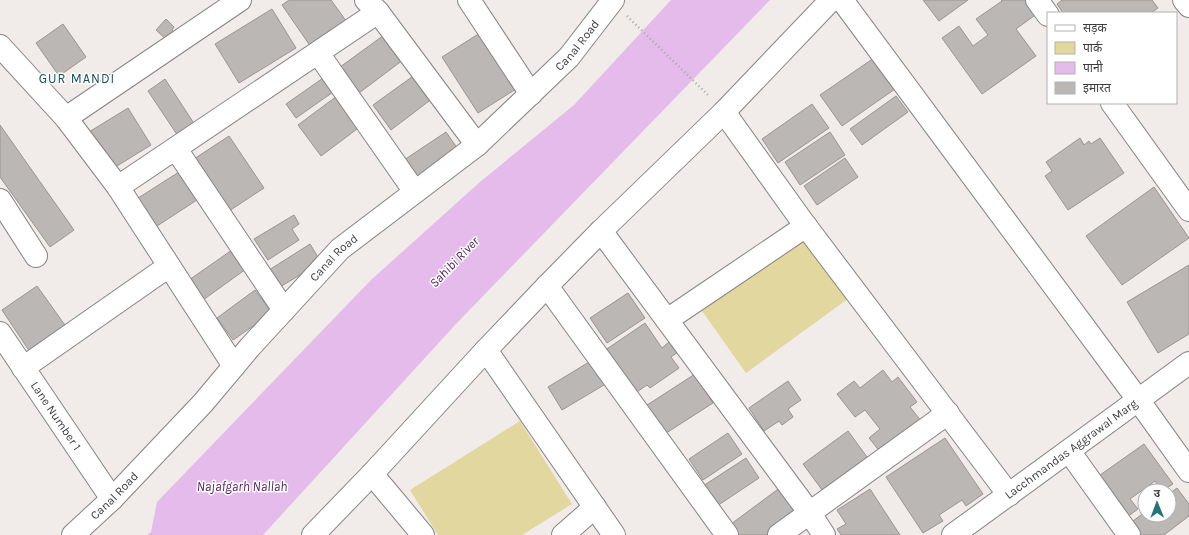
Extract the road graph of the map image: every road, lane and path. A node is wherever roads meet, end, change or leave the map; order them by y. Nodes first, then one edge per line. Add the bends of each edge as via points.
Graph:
1 (240, 0) edge
2 (469, 0) edge
3 (613, 0) edge
4 (831, 0) edge
5 (842, 0) edge
6 (1037, 0) edge
7 (1184, 0) edge
8 (372, 6) edge
9 (1189, 6) edge
10 (1047, 14) edge
11 (641, 28) dead end
12 (0, 46) edge
13 (318, 53) junction
14 (531, 94) junction
15 (707, 94) dead end
16 (1113, 104) edge
17 (724, 112) junction
18 (66, 118) junction
19 (477, 145) junction
20 (176, 149) junction
21 (118, 187) junction
22 (415, 192) junction
23 (0, 200) edge
24 (1189, 210) edge
25 (806, 226) junction
26 (601, 231) junction
27 (36, 256) dead end
28 (170, 266) junction
29 (547, 286) junction
30 (284, 310) junction
31 (667, 320) junction
32 (0, 333) edge
33 (486, 350) junction
34 (1189, 363) edge
35 (234, 366) junction
36 (23, 368) junction
37 (1139, 400) junction
38 (948, 413) junction
39 (1069, 451) junction
40 (1189, 471) edge
41 (372, 474) junction
42 (1009, 495) junction
43 (112, 500) junction
44 (595, 507) junction
45 (809, 512) junction
46 (73, 535) edge
47 (314, 535) edge
48 (423, 535) edge
49 (563, 535) edge
50 (614, 535) edge
51 (727, 535) edge
52 (779, 535) edge
53 (824, 535) edge
54 (953, 535) edge
55 (1129, 535) edge

1 - 18 street
2 - 14 street
3 - 14 street, Canal Road via 569,57
4 - 17 street
5 - 37 street
6 - 10 street
7 - 9 street
8 - 13 street
8 - 19 street
11 - 15 path
12 - 18 street
13 - 20 street
13 - 22 street
14 - 19 street, Canal Road
16 - 24 street
17 - 25 street
17 - 26 street
18 - 21 street
19 - 22 street, Canal Road
20 - 21 street
20 - 30 street
21 - 28 street
22 - 30 street, Canal Road via 340,249
23 - 27 street
25 - 31 street
25 - 38 street
26 - 29 street
26 - 31 street
28 - 35 street
28 - 36 street
29 - 33 street
29 - 51 street
30 - 35 street, Canal Road
31 - 45 street
32 - 36 street, Lane Number 1
33 - 41 street
33 - 44 street
34 - 37 street, Lacchmandas Aggrawal Marg
35 - 43 street, Canal Road
36 - 43 street, Lane Number 1
37 - 39 street, Lacchmandas Aggrawal Marg
37 - 40 street
38 - 42 street
38 - 45 street
39 - 42 street, Lacchmandas Aggrawal Marg
39 - 55 street
41 - 47 street
41 - 48 street
42 - 54 street, Lacchmandas Aggrawal Marg
43 - 46 street, Canal Road
44 - 49 street
44 - 50 street
45 - 52 street
45 - 53 street

